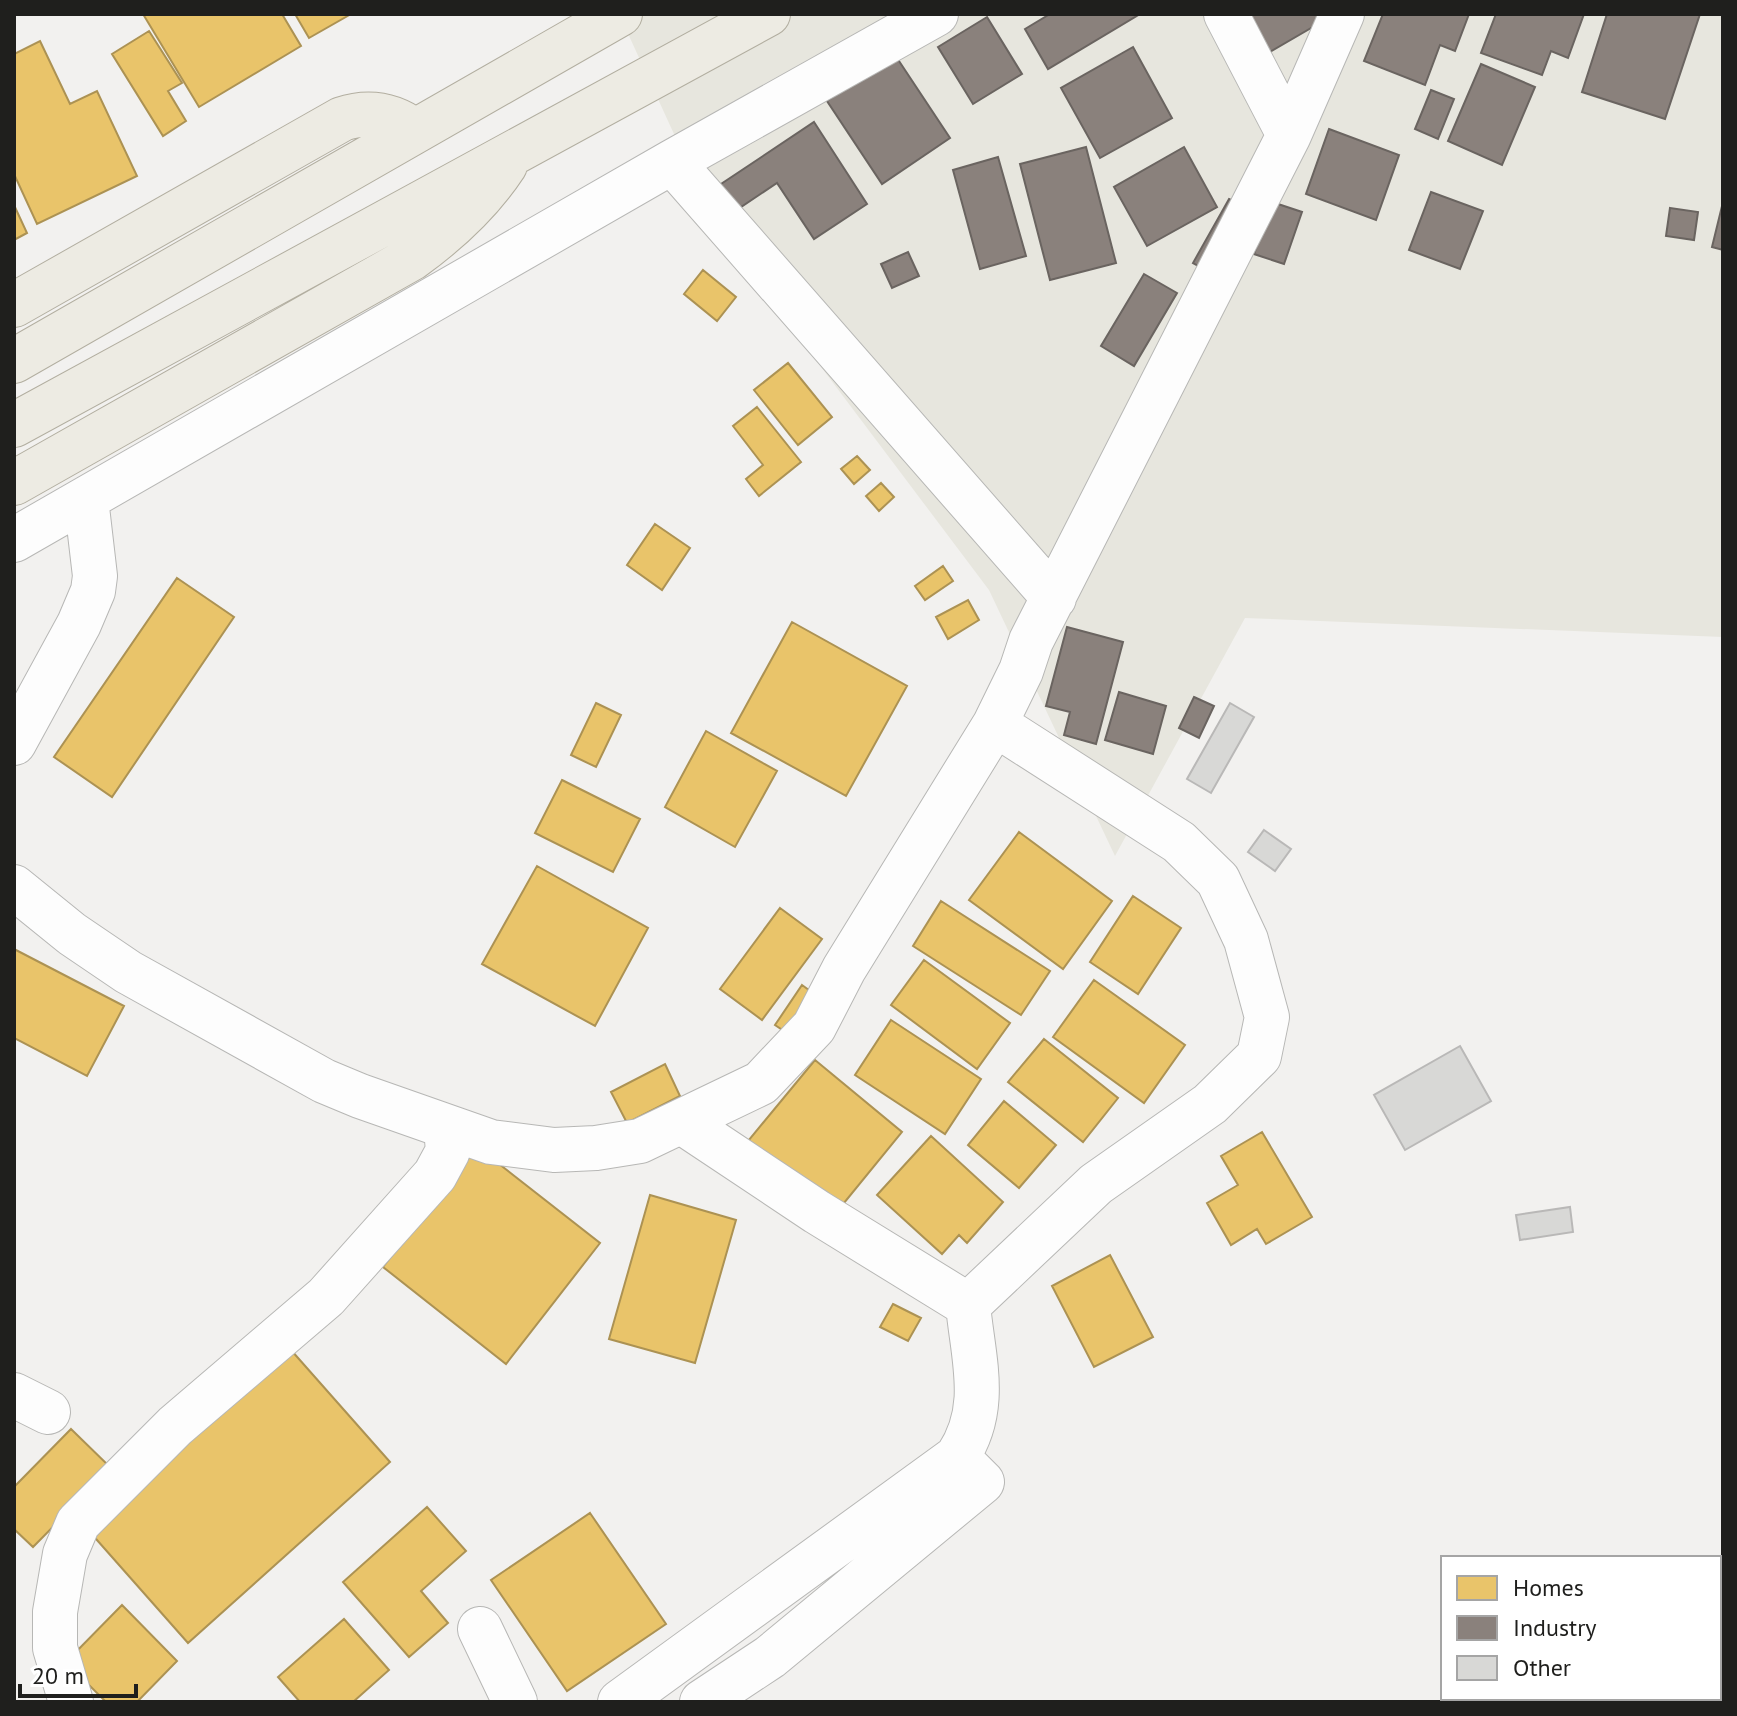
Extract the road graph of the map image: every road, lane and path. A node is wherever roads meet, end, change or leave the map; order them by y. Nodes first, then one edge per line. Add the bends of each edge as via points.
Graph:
1 (620, 14) edge
2 (768, 14) edge
3 (936, 14) edge
4 (1226, 14) edge
5 (1342, 14) edge
6 (415, 131) junction
7 (1289, 135) junction
8 (513, 152) junction
9 (672, 162) junction
10 (14, 305) edge
11 (14, 361) edge
12 (14, 425) edge
13 (14, 483) edge
14 (86, 499) junction
15 (14, 540) edge
16 (1054, 598) junction
17 (995, 724) junction
18 (14, 743) edge
19 (14, 887) edge
20 (682, 1122) junction
21 (446, 1128) junction
22 (968, 1305) junction
23 (957, 1457) junction
24 (480, 1629) dead end
25 (71, 1702) edge
26 (515, 1702) edge
27 (620, 1702) edge
28 (702, 1702) edge

1 - 6 main road
2 - 8 main road
3 - 9 street
4 - 7 street
5 - 7 street
6 - 10 main road via 388,116 356,114 342,119
6 - 11 main road
7 - 16 street
8 - 12 main road
8 - 13 main road via 469,211 412,258
9 - 14 street
9 - 16 street
14 - 15 street
14 - 18 street via 93,591
16 - 17 street
17 - 20 street via 814,1027 761,1083
17 - 22 street via 1179,842 1218,880 1246,940 1267,1017 1259,1056 1210,1104 1096,1184
19 - 21 street via 106,957 230,1030 324,1081
20 - 21 street via 640,1141 554,1150 491,1142
20 - 22 street
21 - 25 street via 448,1151 435,1175 326,1297 175,1426 78,1523 65,1554 55,1612 55,1648
22 - 23 street via 979,1385 969,1439
23 - 27 street
23 - 28 street via 982,1482 770,1657
24 - 26 street

